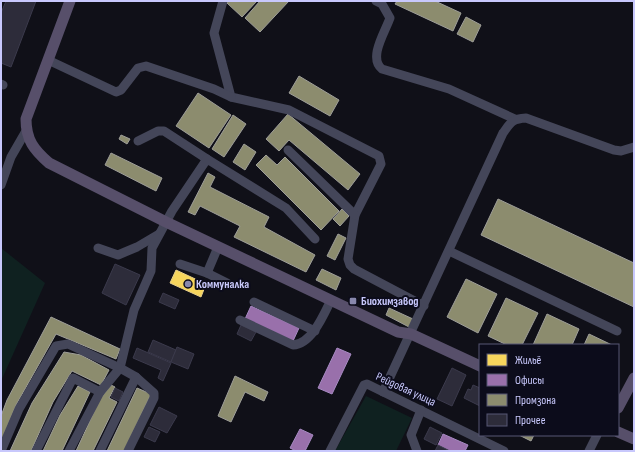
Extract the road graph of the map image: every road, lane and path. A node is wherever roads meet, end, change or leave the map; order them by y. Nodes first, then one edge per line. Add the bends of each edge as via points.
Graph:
1 (70, 1) edge
2 (223, 1) edge
3 (376, 1) edge
4 (48, 60) junction
5 (231, 97) junction
6 (515, 119) junction
7 (26, 131) junction
8 (138, 141) dead end
9 (634, 147) edge
10 (288, 150) dead end
11 (207, 158) junction
12 (1, 185) edge
13 (355, 215) junction
14 (166, 222) junction
15 (160, 233) junction
16 (315, 239) dead end
17 (218, 247) junction
18 (98, 248) dead end
19 (449, 252) junction
20 (180, 264) dead end
21 (207, 273) junction
22 (227, 283) dead end
23 (331, 300) junction
24 (254, 302) dead end
25 (424, 306) junction
26 (240, 320) dead end
27 (315, 331) junction
28 (617, 331) dead end
29 (411, 334) junction
30 (479, 366) edge
31 (120, 368) junction
32 (136, 377) junction
33 (634, 378) edge
34 (100, 392) junction
35 (383, 392) junction
36 (619, 406) edge
37 (421, 410) junction
38 (619, 432) edge
39 (596, 436) edge
40 (634, 439) edge
41 (1, 451) edge
42 (36, 451) edge
43 (69, 451) edge
44 (100, 451) edge
45 (128, 451) edge
46 (330, 451) edge
47 (417, 451) edge
48 (504, 451) edge
49 (589, 451) edge

1 - 4 main road
2 - 5 street via 214,41
3 - 6 street via 382,4 390,18 375,55 378,66 449,89
4 - 5 street via 116,92 121,90 138,68 146,66
4 - 7 main road via 26,119
5 - 13 street via 289,110 379,156 381,164
6 - 9 street via 526,118 614,150 621,151
6 - 19 street via 503,134
7 - 12 street via 11,157
7 - 14 main road via 32,145 49,163
8 - 11 street via 158,131 164,131
10 - 13 street
11 - 14 street
11 - 16 street via 286,208
13 - 25 street via 348,259 350,265
14 - 15 street
14 - 17 main road
15 - 18 street via 118,255
15 - 31 street via 152,248 151,271 134,310
17 - 21 street
17 - 23 main road
19 - 25 street
19 - 28 street
20 - 21 street
21 - 22 street
23 - 27 street
23 - 29 main road via 398,332
24 - 27 street
25 - 29 street
26 - 27 street via 293,345
29 - 30 main road
29 - 35 street
31 - 32 street
31 - 34 street
31 - 41 street via 68,344 56,346 19,409
32 - 44 street
32 - 45 street via 154,393 154,398
33 - 36 main road
34 - 42 street via 73,378
34 - 43 street
35 - 37 street, Рейдовая улица
35 - 46 street, Рейдовая улица via 364,385
37 - 47 street via 411,435
37 - 48 street, Рейдовая улица
38 - 40 main road
39 - 49 street

